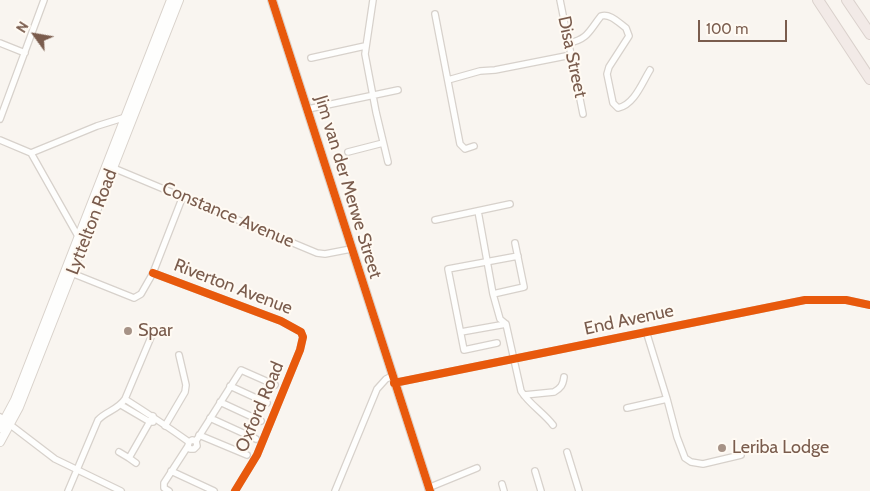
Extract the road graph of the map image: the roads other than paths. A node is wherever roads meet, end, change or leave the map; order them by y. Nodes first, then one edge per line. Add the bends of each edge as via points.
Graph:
1 (44, 0) edge
2 (170, 0) edge
3 (179, 0) edge
4 (272, 0) edge
5 (373, 0) edge
6 (560, 0) edge
7 (818, 0) edge
8 (847, 0) edge
9 (435, 14) dead end
10 (870, 34) edge
11 (0, 43) edge
12 (569, 43) junction
13 (365, 46) junction
14 (26, 52) junction
15 (571, 55) junction
16 (311, 58) dead end
17 (650, 70) dead end
18 (870, 79) edge
19 (448, 80) junction
20 (398, 90) dead end
21 (372, 95) junction
22 (308, 109) junction
23 (583, 114) dead end
24 (126, 117) junction
25 (0, 119) edge
26 (0, 140) edge
27 (382, 143) junction
28 (474, 146) dead end
29 (348, 152) dead end
30 (31, 153) junction
31 (388, 162) dead end
32 (110, 167) junction
33 (183, 196) junction
34 (510, 204) dead end
35 (478, 211) junction
36 (435, 220) dead end
37 (81, 241) junction
38 (515, 243) dead end
39 (351, 249) junction
40 (518, 256) junction
41 (487, 262) junction
42 (69, 272) junction
43 (153, 273) junction
44 (493, 294) junction
45 (870, 305) edge
46 (506, 324) junction
47 (154, 330) dead end
48 (301, 332) joint
49 (461, 332) junction
50 (646, 332) junction
51 (497, 343) dead end
52 (179, 355) dead end
53 (514, 359) junction
54 (564, 377) dead end
55 (393, 379) junction
56 (275, 385) dead end
57 (230, 386) junction
58 (524, 396) junction
59 (667, 398) junction
60 (125, 399) junction
61 (220, 402) junction
62 (267, 403) dead end
63 (121, 405) junction
64 (628, 408) dead end
65 (210, 418) junction
66 (152, 419) junction
67 (5, 421) edge
68 (261, 421) dead end
69 (553, 425) dead end
70 (165, 426) junction
71 (0, 428) edge
72 (256, 439) dead end
73 (193, 441) junction
74 (0, 442) edge
75 (119, 452) dead end
76 (567, 452) dead end
77 (247, 455) dead end
78 (741, 456) dead end
79 (129, 458) junction
80 (136, 463) dead end
81 (477, 468) dead end
82 (76, 471) junction
83 (171, 471) junction
84 (535, 471) dead end
85 (502, 484) dead end
86 (429, 489) edge
87 (68, 491) edge
88 (121, 491) edge
89 (169, 491) edge
90 (214, 491) edge
91 (235, 491) edge
92 (335, 491) edge
93 (504, 491) edge
94 (541, 491) edge
95 (579, 491) edge

1 - 14 street
2 - 24 main road, Lyttelton Road
3 - 32 main road, Lyttelton Road
4 - 22 main road, Jim van der Merwe Street
5 - 13 street
6 - 12 street, Disa Street
7 - 18 highway
8 - 10 highway
9 - 19 street
11 - 14 street
12 - 15 street, Disa Street
12 - 17 street via 585,37 604,15 626,28 629,36 607,74 613,103 618,108 632,99
13 - 16 street
13 - 21 street
14 - 25 street
15 - 19 street
15 - 23 street, Disa Street
19 - 28 street via 460,144 465,149
20 - 21 street
21 - 22 street
21 - 27 street
22 - 39 main road, Jim van der Merwe Street
24 - 30 street
24 - 32 main road, Lyttelton Road
26 - 30 street
27 - 29 street
27 - 31 street
30 - 37 street
32 - 33 street, Constance Avenue
32 - 37 main road, Lyttelton Road
33 - 39 street, Constance Avenue via 317,253
33 - 43 street
34 - 35 street
35 - 36 street
35 - 41 street
37 - 42 main road, Lyttelton Road
38 - 40 street
39 - 55 main road, Jim van der Merwe Street
40 - 41 street
40 - 44 street via 524,287
41 - 44 street
41 - 49 street via 448,269
42 - 43 street via 134,298 144,291
42 - 67 main road, Lyttelton Road
43 - 48 street, Riverton Avenue via 281,321
44 - 46 street via 500,320
45 - 50 street, End Avenue via 846,300 805,300
46 - 49 street
46 - 53 street
47 - 60 street
48 - 91 street, Oxford Road via 300,350 262,445
49 - 51 street via 464,350
50 - 53 street, End Avenue
50 - 59 street
52 - 70 street via 185,392
53 - 55 street, End Avenue
53 - 58 street
54 - 58 street via 561,388 554,392
55 - 86 main road, Jim van der Merwe Street
55 - 92 street via 386,379 377,389
56 - 57 street via 243,370
57 - 61 street
57 - 62 street
58 - 69 street
59 - 64 street
59 - 78 street via 685,458 703,464
60 - 63 street
60 - 66 street
61 - 65 street
61 - 68 street
63 - 66 street
63 - 82 street via 98,420
65 - 72 street
65 - 73 street
66 - 70 street
66 - 79 street
67 - 71 main road, Lyttelton Road
67 - 74 main road, Lyttelton Road
67 - 82 street
70 - 73 street
73 - 77 street
73 - 83 street
75 - 79 street
76 - 95 street
79 - 80 street
81 - 86 street
82 - 87 street
82 - 88 street
83 - 89 street via 163,486
83 - 90 street
84 - 94 street
85 - 93 street

